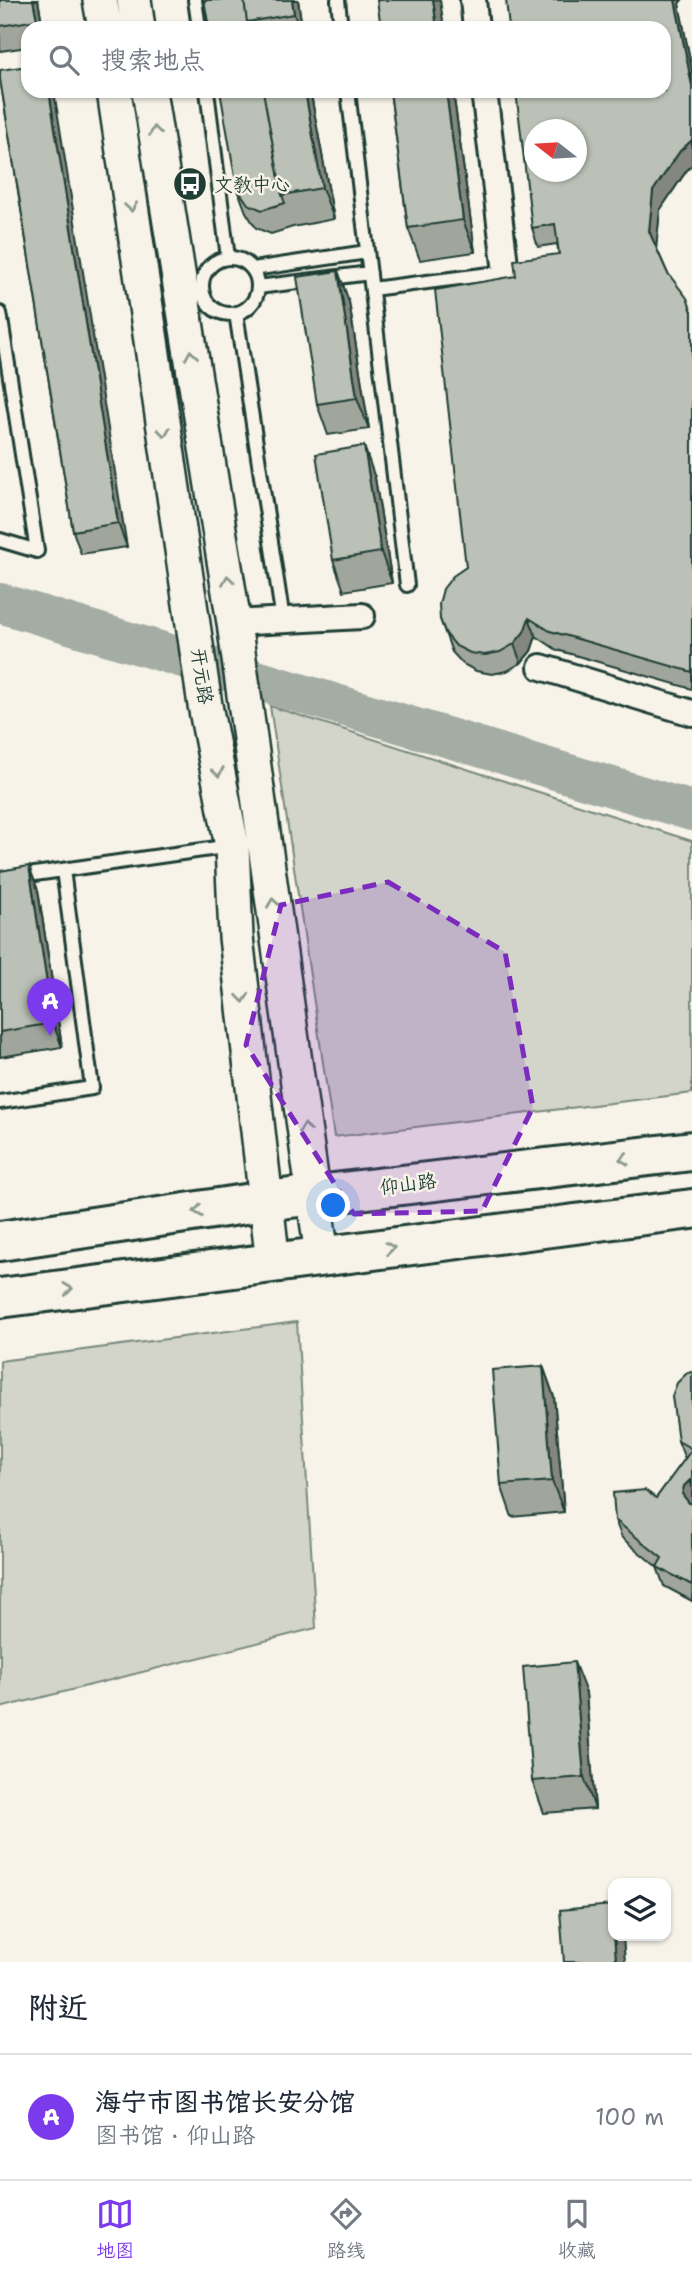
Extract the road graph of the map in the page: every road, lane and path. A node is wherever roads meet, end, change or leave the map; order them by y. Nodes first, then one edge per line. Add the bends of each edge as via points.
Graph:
1 (100, 0) edge
2 (134, 0) edge
3 (195, 0) edge
4 (338, 0) edge
5 (473, 0) edge
6 (103, 21) edge
7 (137, 21) edge
8 (198, 21) edge
9 (340, 21) edge
10 (475, 21) edge
11 (115, 98) edge
12 (150, 98) edge
13 (208, 98) edge
14 (349, 98) edge
15 (485, 98) edge
16 (368, 252) junction
17 (228, 258) junction
18 (253, 270) junction
19 (506, 272) joint
20 (370, 273) junction
21 (258, 287) junction
22 (372, 289) junction
23 (192, 293) junction
24 (0, 313) edge
25 (236, 313) junction
26 (0, 540) edge
27 (407, 585) dead end
28 (362, 616) dead end
29 (283, 620) junction
30 (236, 635) junction
31 (541, 667) dead end
32 (692, 713) edge
33 (232, 846) junction
34 (55, 871) junction
35 (0, 879) edge
36 (0, 1102) edge
37 (692, 1151) edge
38 (315, 1195) junction
39 (265, 1201) junction
40 (692, 1209) edge
41 (0, 1241) edge
42 (322, 1256) junction
43 (273, 1263) junction
44 (0, 1298) edge

1 - 6 main road
2 - 7 main road
3 - 8 lane
4 - 9 lane
5 - 10 street
11 -> 33 main road, 开元路 via 205,705
23 -> 12 main road
13 - 17 lane
14 - 16 lane
15 - 19 street
16 - 18 lane
16 - 20 lane
17 - 18 lane
17 - 23 lane via 206,272
18 - 21 lane
19 - 22 lane
20 - 21 lane
20 - 22 lane
21 - 25 lane via 252,304
22 - 27 lane
23 - 25 lane via 211,307
30 -> 23 main road
24 - 26 lane via 37,551
25 - 29 lane
28 - 29 street
29 - 30 street
38 -> 30 main road
31 - 32 street
33 - 34 lane
33 -> 39 main road, 开元路 via 236,937
34 - 35 lane
34 - 36 lane via 63,870 92,1088
37 -> 38 main road, 仰山路
38 - 39 main road, 仰山路
38 - 42 main road
39 -> 41 main road, 仰山路
39 - 43 main road, 开元路
42 -> 40 main road
42 - 43 main road
44 -> 43 main road

